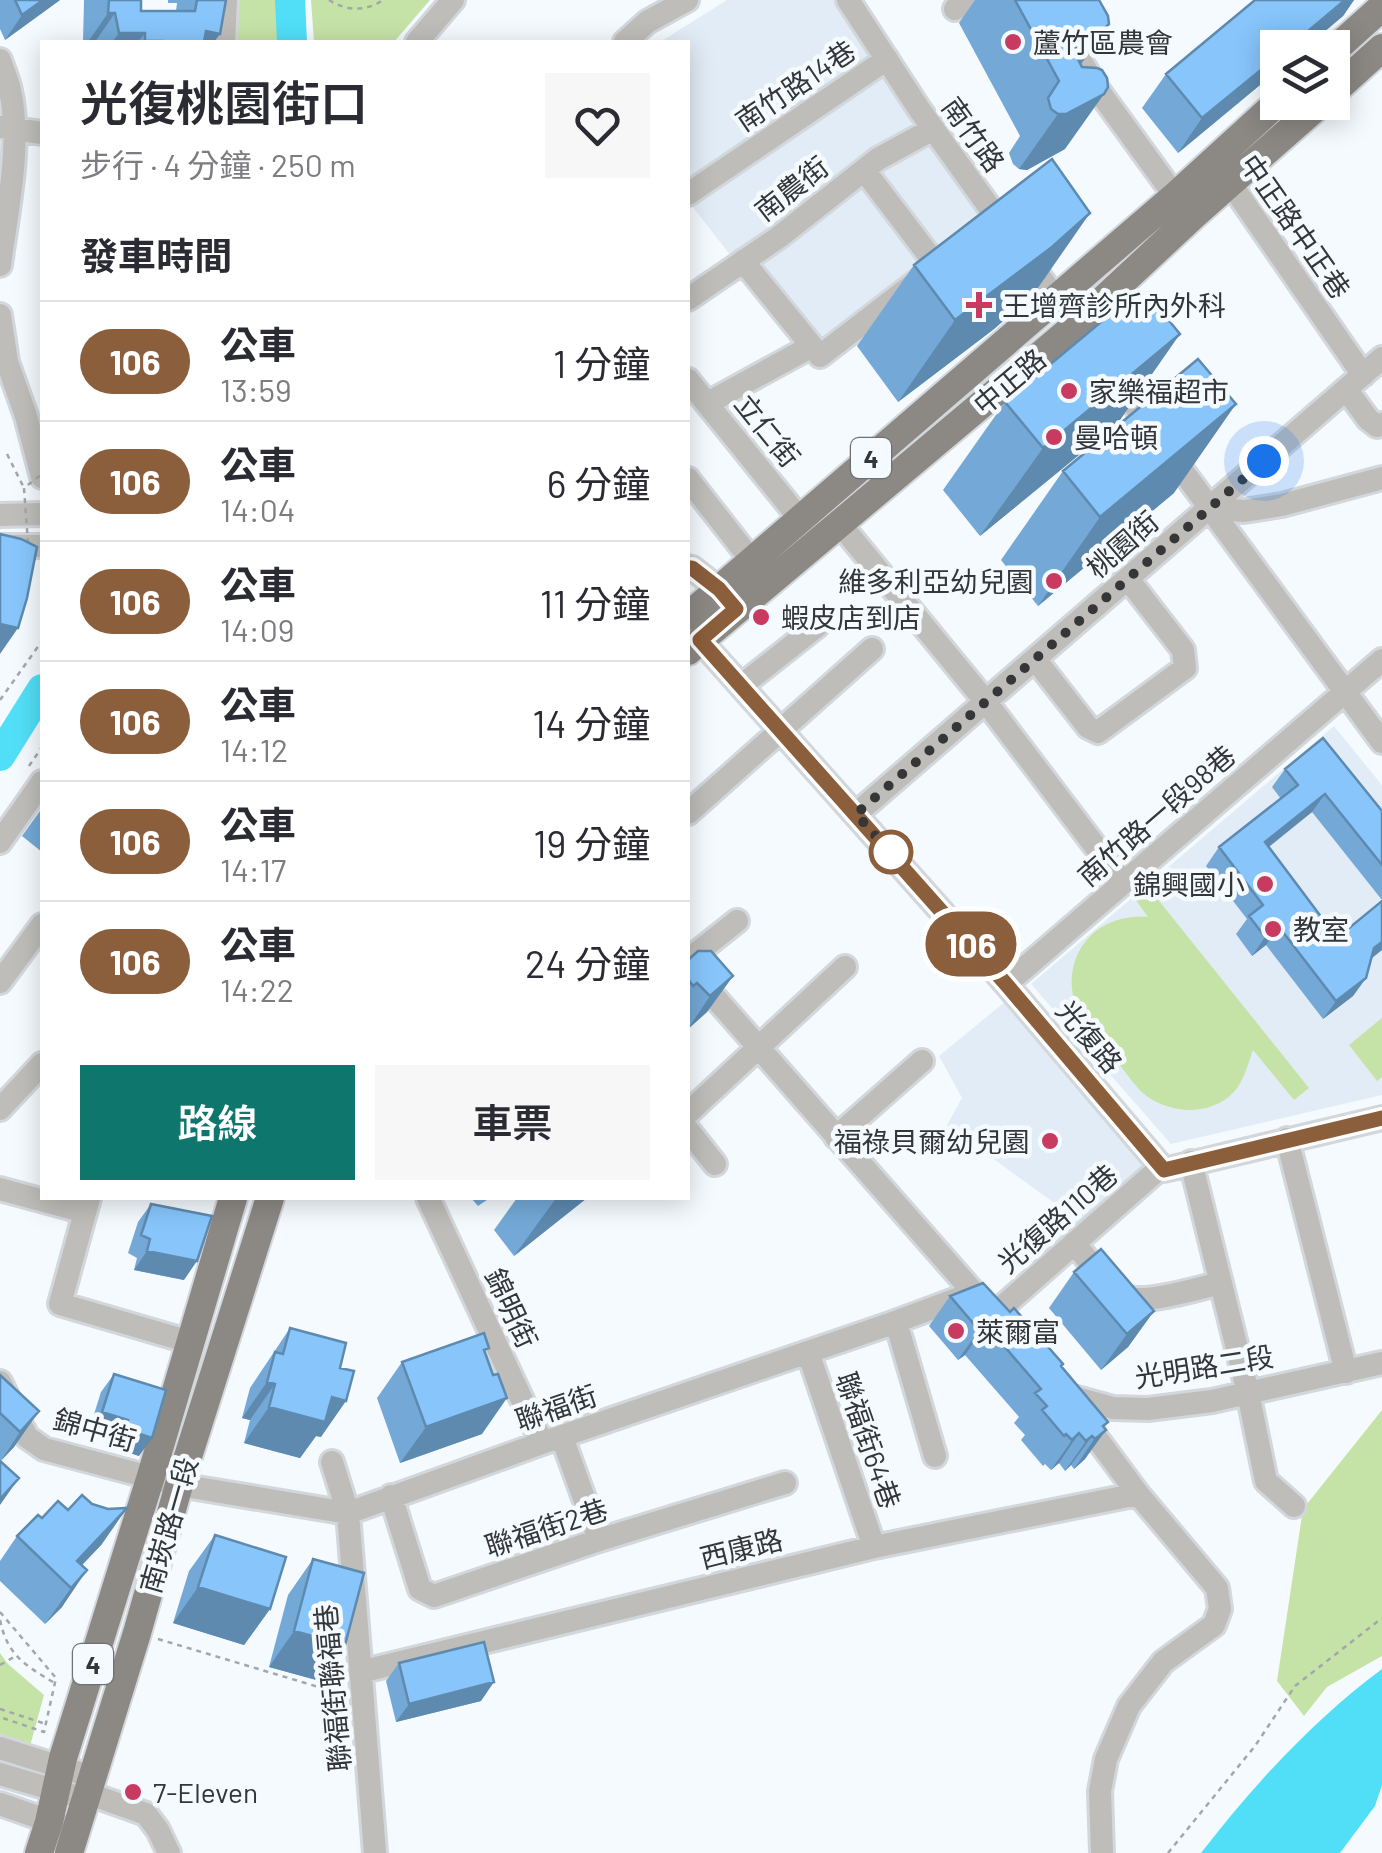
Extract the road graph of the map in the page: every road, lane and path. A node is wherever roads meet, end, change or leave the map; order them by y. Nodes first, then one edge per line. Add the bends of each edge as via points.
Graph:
1 (226, 0) edge
2 (329, 0) edge
3 (383, 0) edge
4 (453, 0) edge
5 (687, 0) edge
6 (848, 0) edge
7 (1044, 0) edge
8 (1381, 9) edge
9 (1350, 36) edge
10 (224, 40) edge
11 (419, 40) edge
12 (627, 40) edge
13 (1382, 48) edge
14 (0, 60) edge
15 (887, 60) junction
16 (1350, 77) edge
17 (1260, 118) edge
18 (1302, 120) edge
19 (7, 128) edge
20 (933, 129) junction
21 (40, 133) edge
22 (1214, 160) junction
23 (864, 170) junction
24 (1232, 184) junction
25 (690, 193) edge
26 (1184, 206) junction
27 (743, 261) junction
28 (0, 265) edge
29 (690, 298) edge
30 (1055, 300) junction
31 (0, 316) edge
32 (1076, 325) junction
33 (816, 351) junction
34 (1382, 358) edge
35 (4, 362) edge
36 (690, 382) edge
37 (1354, 382) junction
38 (708, 403) junction
39 (1382, 424) edge
40 (7, 454) dead end
41 (1382, 478) edge
42 (36, 480) edge
43 (690, 482) edge
44 (1209, 508) junction
45 (40, 514) edge
46 (0, 515) edge
47 (800, 519) junction
48 (840, 524) junction
49 (0, 546) edge
50 (35, 546) edge
51 (752, 561) junction
52 (690, 568) edge
53 (1128, 579) junction
54 (728, 599) junction
55 (817, 626) dead end
56 (691, 634) edge
57 (40, 644) edge
58 (872, 650) dead end
59 (1035, 659) junction
60 (1382, 660) edge
61 (741, 686) junction
62 (1344, 692) junction
63 (0, 700) edge
64 (986, 702) junction
65 (781, 732) junction
66 (1382, 742) edge
67 (40, 785) edge
68 (690, 812) edge
69 (856, 814) junction
70 (0, 842) edge
71 (1123, 883) junction
72 (738, 920) dead end
73 (40, 929) edge
74 (690, 962) edge
75 (690, 966) edge
76 (845, 967) dead end
77 (0, 982) edge
78 (1006, 984) junction
79 (759, 1046) junction
80 (922, 1061) dead end
81 (40, 1066) edge
82 (0, 1109) edge
83 (690, 1111) edge
84 (1382, 1118) edge
85 (690, 1133) edge
86 (836, 1137) junction
87 (1287, 1139) junction
88 (1191, 1162) junction
89 (715, 1164) dead end
90 (1161, 1167) junction
91 (0, 1189) edge
92 (40, 1196) edge
93 (60, 1200) edge
94 (231, 1200) edge
95 (269, 1200) edge
96 (429, 1200) edge
97 (87, 1205) edge
98 (1074, 1242) junction
99 (1221, 1283) junction
100 (973, 1293) junction
101 (896, 1322) junction
102 (190, 1342) junction
103 (808, 1352) junction
104 (1382, 1363) edge
105 (1346, 1372) junction
106 (0, 1382) edge
107 (1248, 1393) junction
108 (552, 1440) junction
109 (935, 1456) dead end
110 (332, 1462) dead end
111 (151, 1476) junction
112 (785, 1483) dead end
113 (179, 1485) junction
114 (1138, 1494) junction
115 (390, 1496) junction
116 (1294, 1506) dead end
117 (348, 1513) junction
118 (599, 1540) junction
119 (874, 1547) junction
120 (0, 1612) edge
121 (1382, 1618) edge
122 (0, 1620) edge
123 (137, 1633) junction
124 (15, 1656) junction
125 (0, 1665) edge
126 (360, 1672) junction
127 (54, 1682) junction
128 (362, 1700) junction
129 (0, 1708) edge
130 (0, 1717) edge
131 (47, 1724) junction
132 (0, 1748) edge
133 (61, 1768) junction
134 (0, 1774) edge
135 (88, 1790) junction
136 (0, 1804) edge
137 (64, 1835) edge
138 (39, 1853) edge
139 (169, 1853) edge
140 (375, 1853) edge
141 (1102, 1853) edge
142 (1168, 1853) edge

1 - 10 street
2 - 3 path via 342,8
4 - 11 street
5 - 12 street
6 - 15 street, 南竹路
7 - 26 street via 1098,90
8 - 9 main road
13 - 16 main road
14 - 19 street via 10,92
15 - 20 street, 南竹路
15 - 25 street, 南竹路14巷
17 - 22 main road, 中正路 / 4
18 - 24 main road, 中正路 / 4
19 - 21 street
19 - 28 street via 10,186
20 - 23 street, 南農街
20 - 30 street, 南竹路
22 - 24 street, 中正路中正巷
22 - 26 main road, 中正路 / 4
23 - 27 street, 南農街
23 - 33 street via 937,266
24 - 26 main road, 中正路 / 4
24 - 37 street, 中正路中正巷
26 - 30 main road, 中正路 / 4
26 - 32 main road, 中正路 / 4
27 - 29 street, 南農街
27 - 33 street
30 - 32 street, 南竹路
30 - 47 main road, 中正路 / 4
31 - 35 street
32 - 44 street, 南竹路
32 - 48 main road, 中正路 / 4
33 - 38 street
34 - 37 street, 桃園街
35 - 42 street via 26,416
36 - 38 street, 立仁街
37 - 39 street, 中正路中正巷 via 1368,419
37 - 44 street, 桃園街
38 - 47 street, 立仁街
40 - 42 path
41 - 44 street via 1282,505
42 - 50 path, bridge
43 - 51 street
44 - 53 street, 桃園街
44 - 62 street, 南竹路
45 - 46 street
47 - 51 main road, 中正路 / 4
48 - 54 main road, 中正路 / 4
48 - 64 street
49 - 50 street
51 - 54 main road, 中正路 / 4
52 - 54 street
53 - 59 street, 桃園街
53 - 59 street via 1183,650 1185,668 1098,732
54 - 56 main road, 中正路 / 4
55 - 61 street
56 - 61 street, 光復路
57 - 63 path
58 - 65 street
59 - 64 street, 桃園街
60 - 62 street, 南竹路一段98巷
61 - 65 street, 光復路
62 - 66 street, 南竹路
62 - 71 street, 南竹路一段98巷
64 - 69 street, 桃園街
64 - 71 street
65 - 68 street
65 - 69 street, 光復路
67 - 70 street
69 - 78 street, 光復路
71 - 78 street, 南竹路一段98巷
72 - 74 street
73 - 77 street
75 - 79 street
76 - 79 street
78 - 90 street, 光復路
79 - 83 street
79 - 86 street
80 - 86 street
81 - 82 street
84 - 87 street
85 - 89 street
86 - 100 street
87 - 88 street
87 - 105 street
88 - 90 street
88 - 99 street
90 - 98 street, 光復路110巷
91 - 92 street
93 - 97 street
94 - 102 main road, 南崁路一段 / 4
95 - 113 main road, 南崁路一段 / 4
96 - 108 street, 錦明街
97 - 102 street via 60,1304
98 - 99 street via 1124,1296 1140,1300
98 - 100 street, 光復路110巷 via 999,1321
99 - 107 street
100 - 101 street, 聯福街
101 - 103 street, 聯福街
101 - 109 street
102 - 111 main road, 南崁路一段 / 4
103 - 108 street, 聯福街
103 - 119 street, 聯福街64巷
104 - 105 street, 光明路二段
105 - 107 street, 光明路二段
106 - 111 street, 錦中街 via 36,1445
107 - 114 street, 光明路二段 via 1148,1410 1113,1408 1058,1388
107 - 116 street via 1266,1480
108 - 115 street, 聯福街
108 - 118 street, 錦明街
110 - 117 street, 聯福街聯福巷
111 - 113 street
111 - 133 main road, 南崁路一段 / 4
112 - 118 street, 聯福街2巷
113 - 117 street
113 - 123 main road, 南崁路一段 / 4
114 - 119 street, 西康路
114 - 141 street via 1216,1588 1220,1609 1214,1625 1164,1662 1130,1706 1100,1791
115 - 117 street, 聯福街
115 - 118 street, 聯福街2巷 via 420,1589 434,1596
117 - 126 street, 聯福街聯福巷
119 - 126 street, 西康路
120 - 127 path
121 - 142 path via 1295,1686
122 - 124 path
123 - 128 path
123 - 135 main road, 南崁路一段 / 4
124 - 125 path
124 - 127 path
126 - 128 street, 聯福街聯福巷
127 - 131 path
128 - 140 street, 聯福街聯福巷
129 - 131 path
130 - 131 path via 44,1732
132 - 133 street
133 - 135 street
133 - 137 main road, 南崁路一段 / 4
134 - 135 street
135 - 137 main road, 南崁路一段 / 4
135 - 139 street via 146,1814
136 - 137 street
137 - 138 main road, 南崁路一段 / 4

